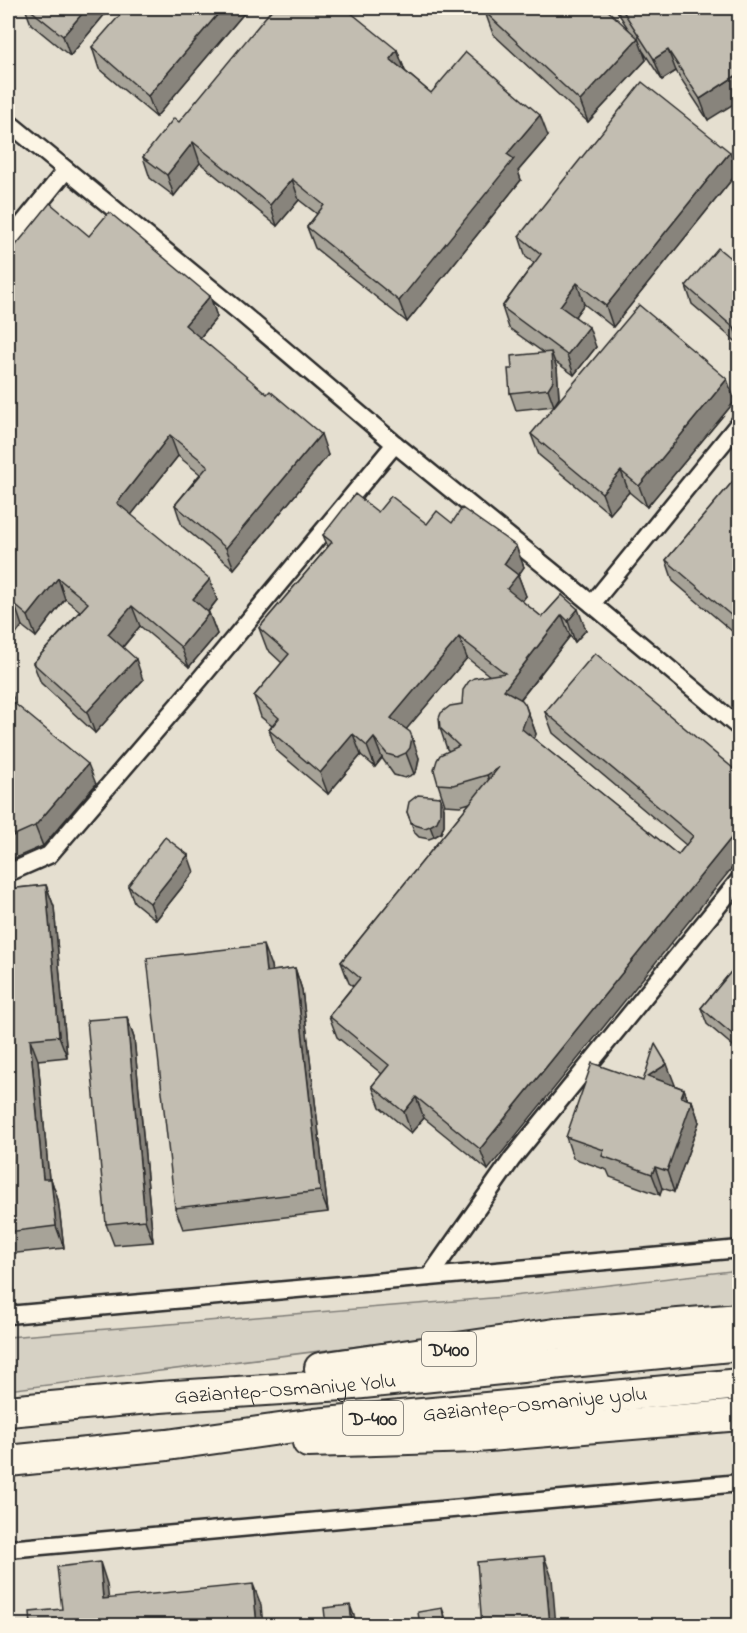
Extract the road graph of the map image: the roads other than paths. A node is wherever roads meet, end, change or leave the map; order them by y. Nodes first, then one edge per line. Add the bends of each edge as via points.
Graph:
1 (8, 122) edge
2 (66, 170) junction
3 (8, 242) edge
4 (740, 422) edge
5 (395, 444) junction
6 (592, 604) junction
7 (740, 728) edge
8 (8, 873) edge
9 (740, 879) edge
10 (740, 1249) edge
11 (429, 1277) junction
12 (8, 1316) edge
13 (740, 1318) edge
14 (740, 1345) edge
15 (740, 1384) edge
16 (160, 1397) junction
17 (8, 1411) edge
18 (740, 1415) edge
19 (167, 1445) junction
20 (8, 1461) edge
21 (740, 1483) edge
22 (8, 1549) edge

1 - 2 street
2 - 3 street
2 - 5 street
4 - 6 street
5 - 6 street
5 - 8 street via 49,855
6 - 7 street
9 - 11 street via 512,1159
10 - 11 street
11 - 12 street
13 - 16 highway, D400 via 555,1334 307,1370
14 - 16 highway, Gaziantep-Osmaniye Yolu / D-400 via 343,1385
15 - 19 highway, Gaziantep-Osmaniye yolu / D-400 via 315,1424
16 - 17 highway, Gaziantep-Osmaniye Yolu / D-400
18 - 19 highway via 476,1437
19 - 20 highway, Gaziantep-Osmaniye yolu / D-400
21 - 22 street

